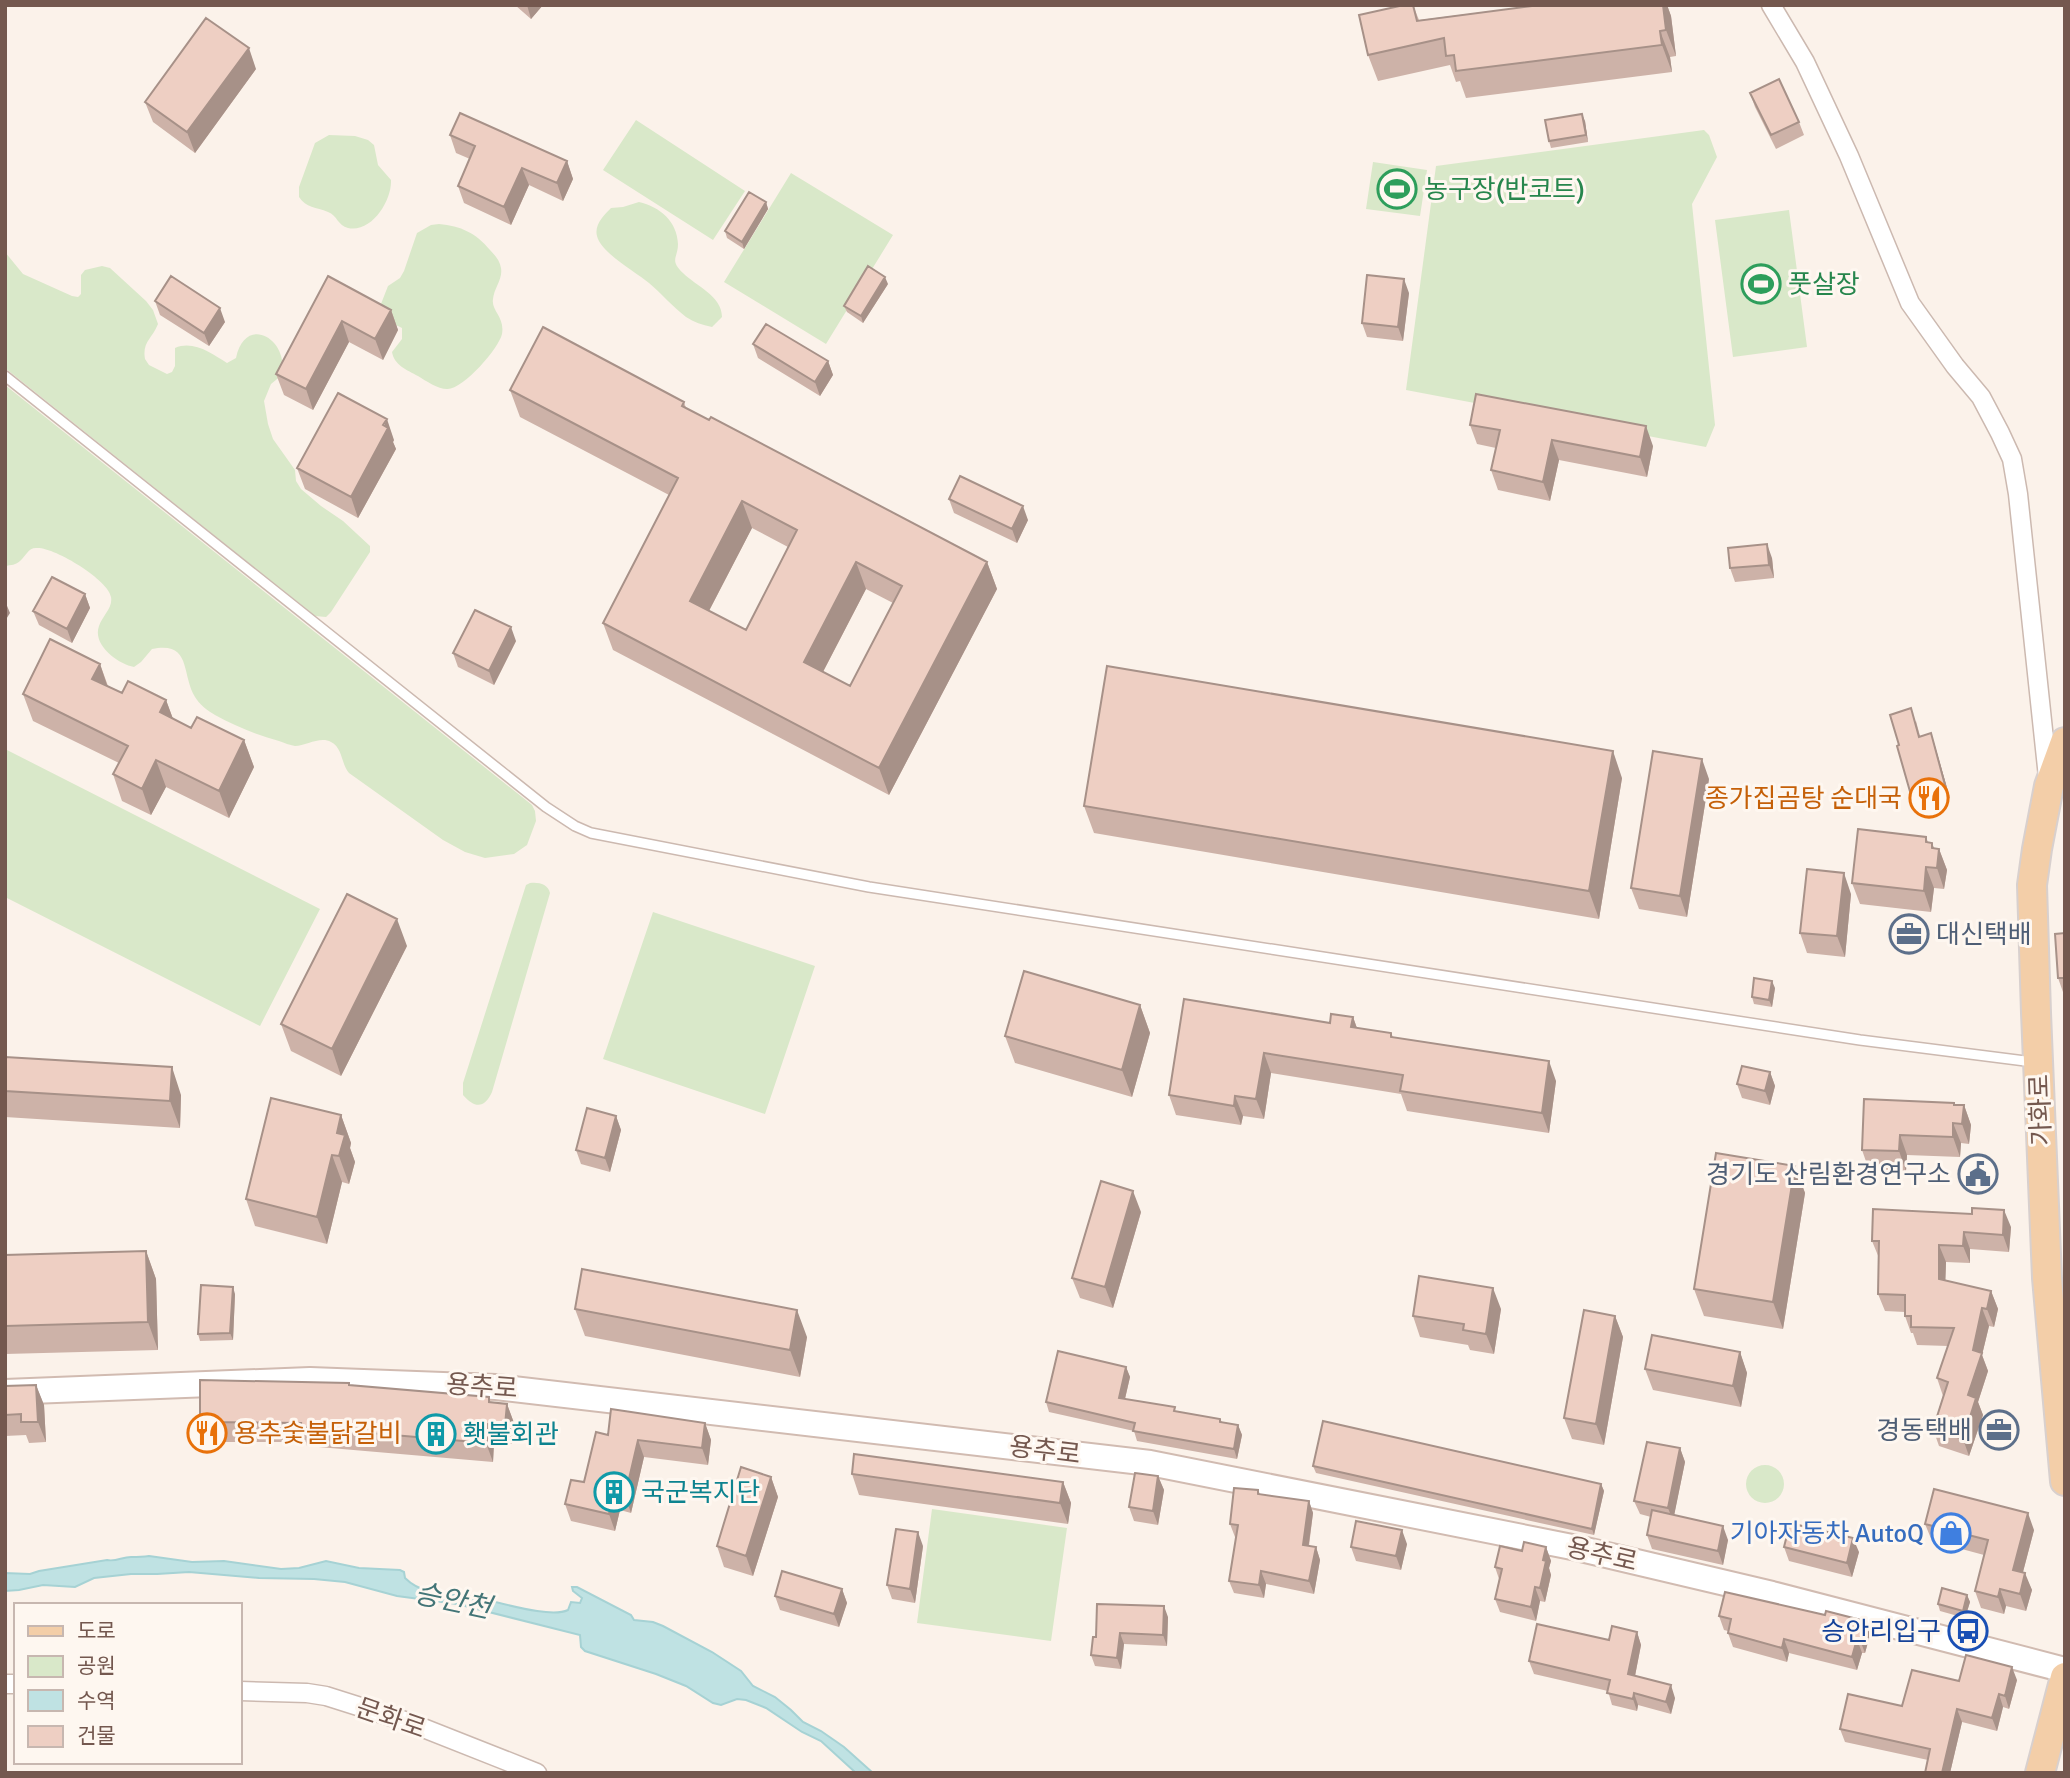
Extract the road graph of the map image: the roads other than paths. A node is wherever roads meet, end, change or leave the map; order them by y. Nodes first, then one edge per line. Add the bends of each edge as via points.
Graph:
1 (1771, 5) edge
2 (5, 376) edge
3 (2065, 742) edge
4 (2049, 786) junction
5 (2038, 1062) junction
6 (5, 1392) edge
7 (2065, 1481) edge
8 (2065, 1670) edge
9 (2065, 1677) edge
10 (242, 1691) edge
11 (2042, 1772) edge
12 (537, 1773) edge

1 - 4 street via 1805,62 1849,156 1910,303 1981,397 2012,459
2 - 5 lane via 546,807 591,832 869,887 1860,1040
3 - 4 main road, 가화로
4 - 5 main road, 가화로 via 2032,885
5 - 7 main road, 가화로 via 2048,1278
6 - 8 street, 용추로 via 310,1380 496,1387 1150,1462 1577,1548
9 - 11 main road
10 - 12 street, 문화로 via 326,1696 408,1722

